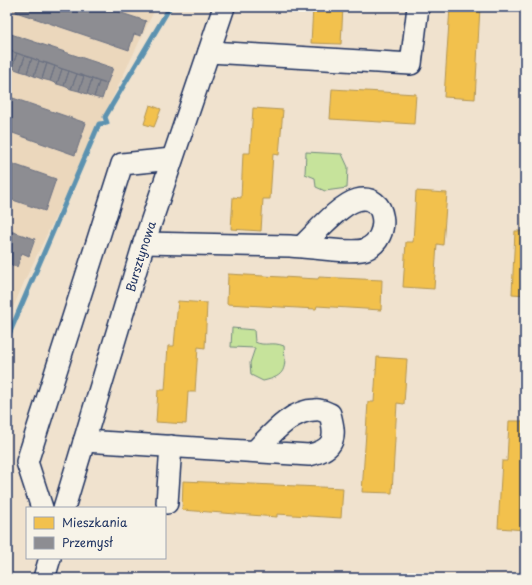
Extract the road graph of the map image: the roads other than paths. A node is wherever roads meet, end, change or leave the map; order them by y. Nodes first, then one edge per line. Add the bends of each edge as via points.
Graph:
1 (224, 7) edge
2 (418, 7) edge
3 (209, 52) junction
4 (172, 159) junction
5 (144, 243) junction
6 (301, 247) dead end
7 (84, 441) junction
8 (171, 446) junction
9 (255, 451) dead end
10 (167, 503) dead end
11 (42, 507) edge
12 (64, 507) edge
13 (50, 559) edge
14 (44, 578) edge

1 - 3 street, Bursztynowa
2 - 3 street via 411,64
3 - 4 street, Bursztynowa
4 - 5 street, Bursztynowa
4 - 11 street via 122,164 27,462
5 - 6 street
5 - 7 street, Bursztynowa
7 - 8 street
7 - 12 street, Bursztynowa
8 - 9 street
8 - 10 street
13 - 14 street

